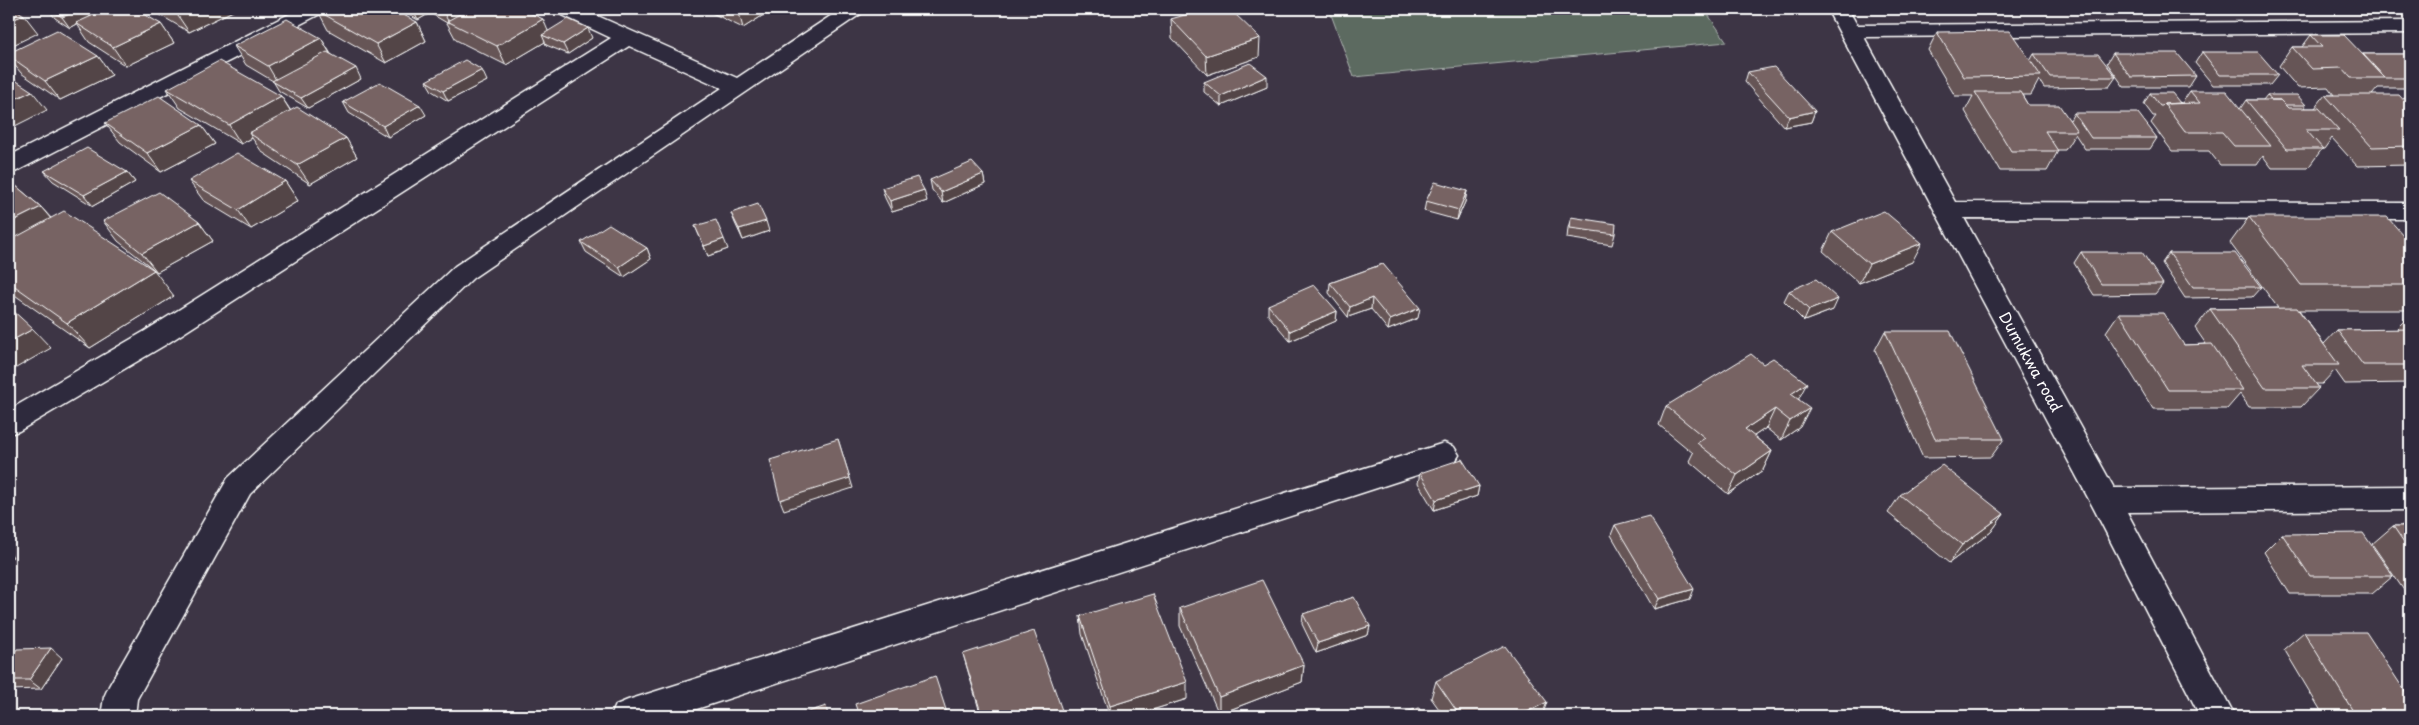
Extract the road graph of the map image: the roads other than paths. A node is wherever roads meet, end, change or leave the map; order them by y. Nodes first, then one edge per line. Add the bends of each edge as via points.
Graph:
1 (314, 9) edge
2 (565, 9) edge
3 (855, 9) edge
4 (1844, 20) edge
5 (2410, 27) edge
6 (629, 36) junction
7 (738, 87) junction
8 (9, 166) edge
9 (1947, 210) junction
10 (2410, 211) edge
11 (9, 423) edge
12 (1444, 455) dead end
13 (2410, 498) edge
14 (2105, 500) junction
15 (671, 710) edge
16 (118, 716) edge
17 (628, 716) edge
18 (2218, 716) edge

1 - 8 street
2 - 6 street
3 - 7 street
4 - 5 street
4 - 9 street, Dumukwa road
6 - 7 street
6 - 11 street via 155,338
7 - 16 street via 464,272 239,486 122,697
9 - 10 street
9 - 14 street, Dumukwa road
12 - 15 street
13 - 14 street
14 - 18 street, Dumukwa road
15 - 17 street

